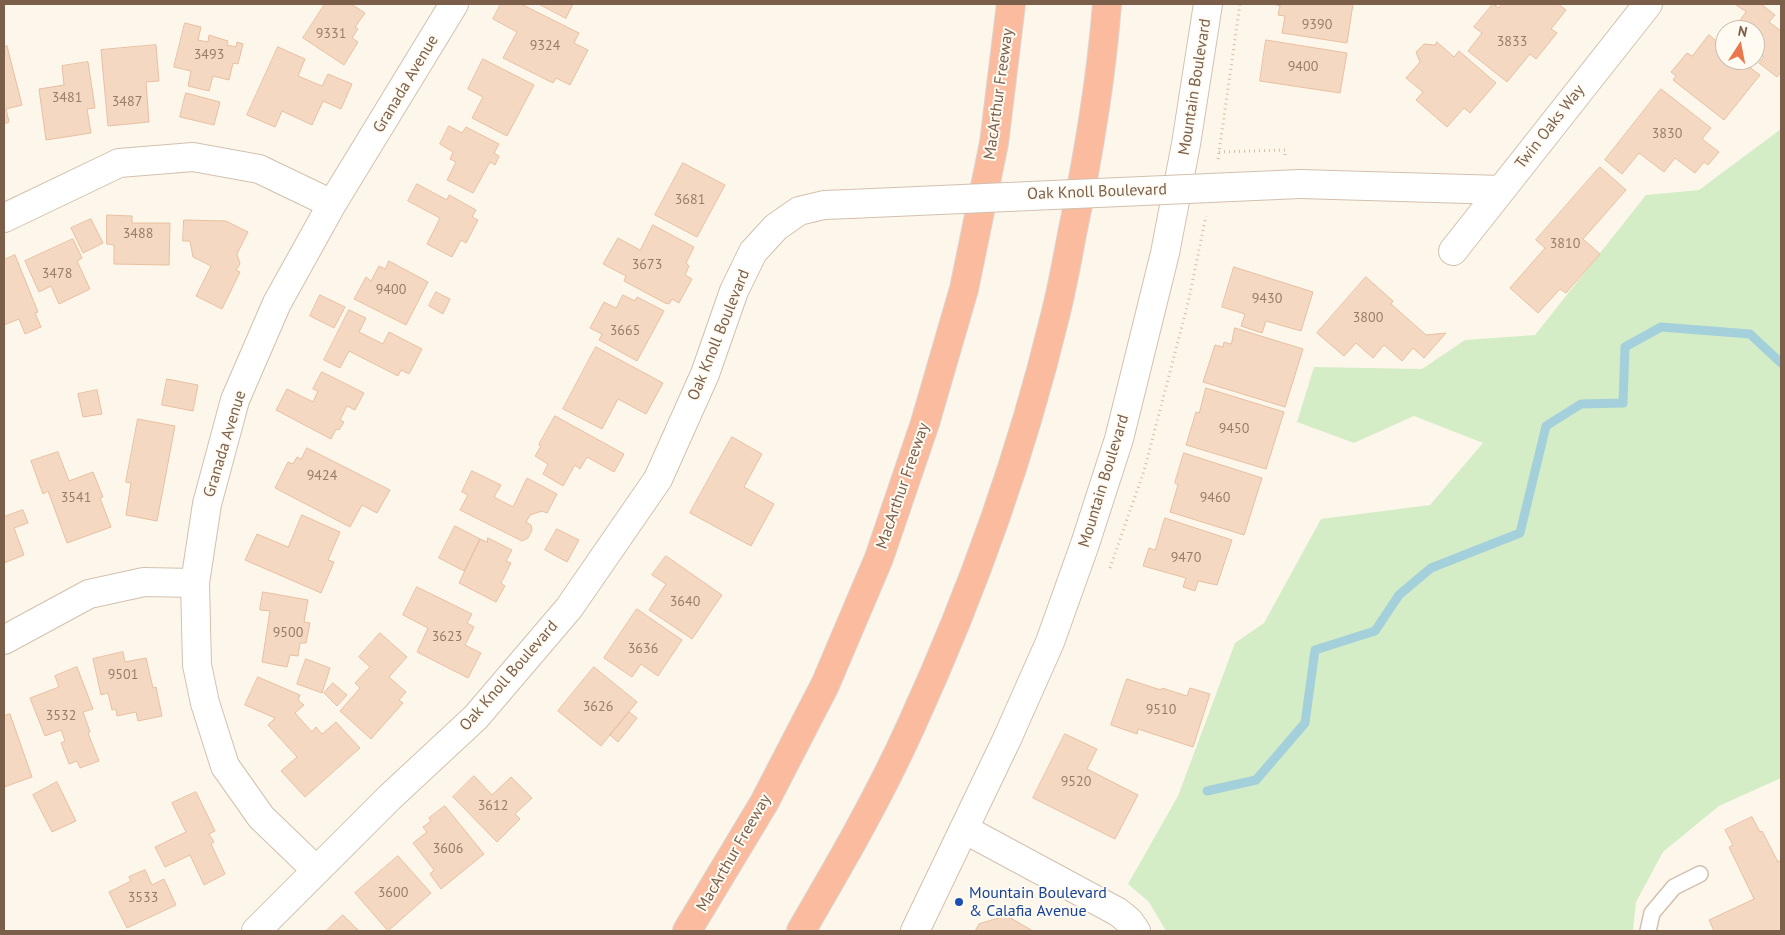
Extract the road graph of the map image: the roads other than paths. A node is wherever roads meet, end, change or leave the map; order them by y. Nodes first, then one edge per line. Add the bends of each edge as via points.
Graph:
1 (454, 4) edge
2 (1011, 4) edge
3 (1107, 4) edge
4 (1208, 4) edge
5 (1648, 4) edge
6 (1501, 190) junction
7 (332, 204) junction
8 (4, 218) edge
9 (1453, 251) dead end
10 (195, 583) junction
11 (4, 640) edge
12 (964, 830) junction
13 (316, 870) junction
14 (1700, 874) dead end
15 (256, 931) edge
16 (687, 931) edge
17 (801, 931) edge
18 (915, 931) edge
19 (1136, 931) edge
20 (1648, 931) edge

1 - 7 street, Granada Avenue
2 - 16 highway, MacArthur Freeway via 994,143 964,290 925,423 880,558 824,685 764,802
3 - 17 highway via 1087,162 1056,315 1016,457 965,599 911,727 850,847
4 - 12 street, Mountain Boulevard via 1165,253 1119,439 1050,642
5 - 6 street, Twin Oaks Way
6 - 9 street, Twin Oaks Way
6 - 13 street, Oak Knoll Boulevard, bridge via 1300,184 824,205 799,211 776,227 753,252 734,291 705,374 658,479 569,608 476,717
7 - 8 street via 259,168 193,157 119,163
7 - 10 street, Granada Avenue via 277,303 235,400 206,504
10 - 11 street via 144,582 89,594
10 - 13 street, Granada Avenue via 197,665 204,703 225,766 261,816
12 - 18 street, Mountain Boulevard
12 - 19 street via 1118,912
13 - 15 street, Oak Knoll Boulevard
14 - 20 lane via 1674,887 1652,912

